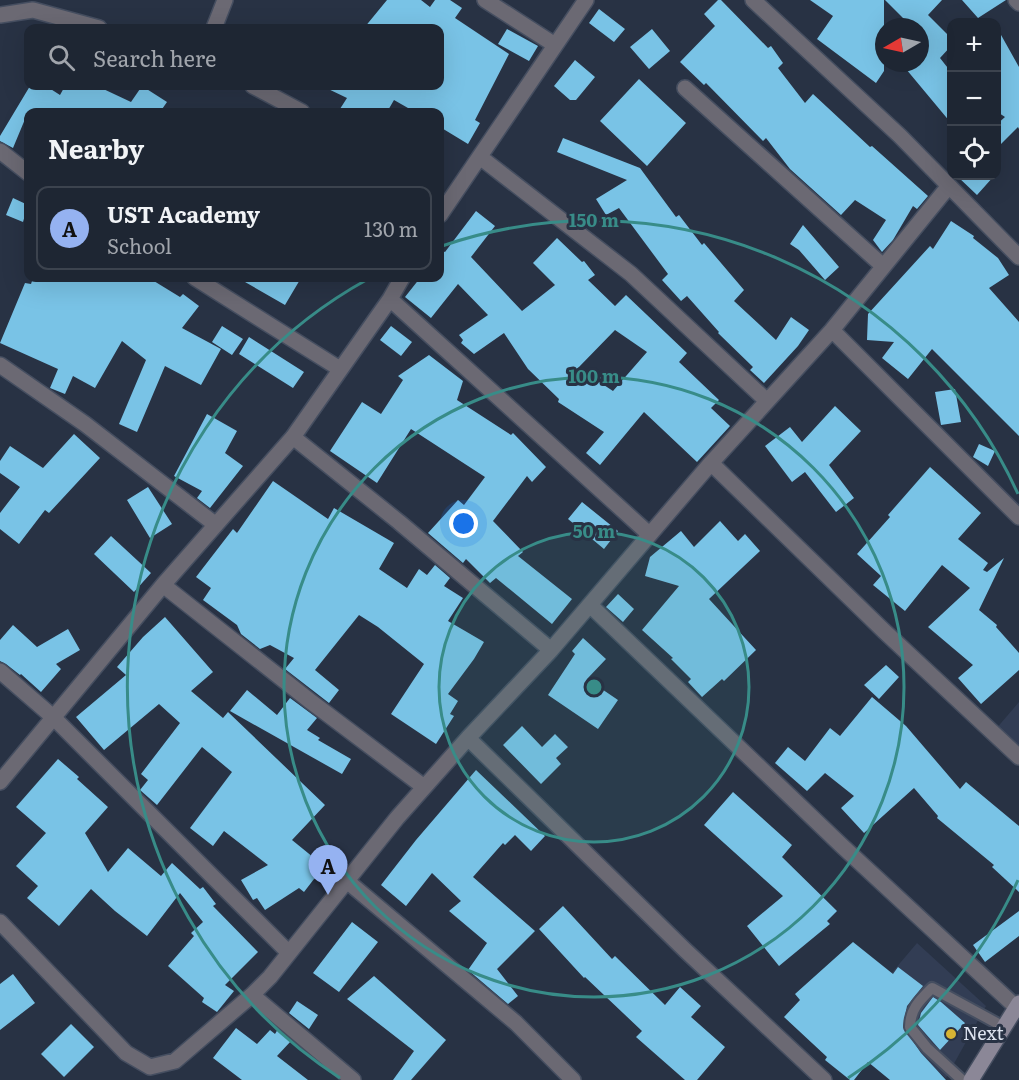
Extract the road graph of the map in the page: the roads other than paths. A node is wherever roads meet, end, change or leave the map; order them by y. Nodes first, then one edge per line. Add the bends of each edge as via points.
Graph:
1 (225, 0) edge
2 (485, 0) edge
3 (586, 0) edge
4 (753, 0) edge
5 (1016, 0) edge
6 (1019, 3) edge
7 (0, 15) edge
8 (84, 24) edge
9 (216, 24) edge
10 (555, 45) junction
11 (685, 88) dead end
12 (261, 90) edge
13 (295, 108) edge
14 (0, 151) edge
15 (480, 157) junction
16 (24, 170) edge
17 (948, 187) junction
18 (444, 204) edge
19 (1019, 257) edge
20 (883, 266) junction
21 (201, 282) edge
22 (400, 282) edge
23 (390, 299) junction
24 (832, 330) junction
25 (0, 365) edge
26 (340, 369) junction
27 (767, 400) junction
28 (293, 437) junction
29 (711, 463) junction
30 (1019, 517) edge
31 (216, 525) junction
32 (649, 534) junction
33 (163, 585) junction
34 (590, 605) junction
35 (551, 650) junction
36 (0, 671) edge
37 (53, 717) junction
38 (468, 738) junction
39 (1019, 757) edge
40 (0, 782) edge
41 (424, 787) junction
42 (347, 881) junction
43 (0, 922) edge
44 (288, 952) junction
45 (252, 995) junction
46 (1018, 1005) edge
47 (1004, 1027) junction
48 (346, 1078) edge
49 (573, 1080) edge
50 (824, 1080) edge
51 (962, 1080) edge
52 (971, 1080) edge

1 - 9 street
2 - 10 street
3 - 10 street
4 - 17 street via 900,136
5 - 6 street
7 - 8 street via 33,10
10 - 15 street
11 - 20 street
12 - 13 street
14 - 16 street
15 - 18 street
15 - 27 street via 631,274
17 - 19 street
17 - 20 street
20 - 24 street
21 - 26 street
22 - 23 street
23 - 26 street
23 - 32 street
24 - 27 street
24 - 30 street
25 - 31 street via 85,424
26 - 28 street
27 - 29 street
28 - 31 street
28 - 35 street
29 - 32 street
29 - 39 street
31 - 33 street
32 - 34 street
33 - 37 street
33 - 41 street
34 - 35 street
34 - 46 street via 841,845
35 - 38 street
36 - 37 street
37 - 40 street
37 - 44 street
38 - 41 street
38 - 50 street
41 - 42 street
42 - 44 street
42 - 49 street via 516,1023
43 - 45 street via 126,1053 150,1067 175,1061
44 - 45 street
45 - 48 street
46 - 47 main road
47 - 51 lane via 932,988 915,1006 910,1027
47 - 52 main road

